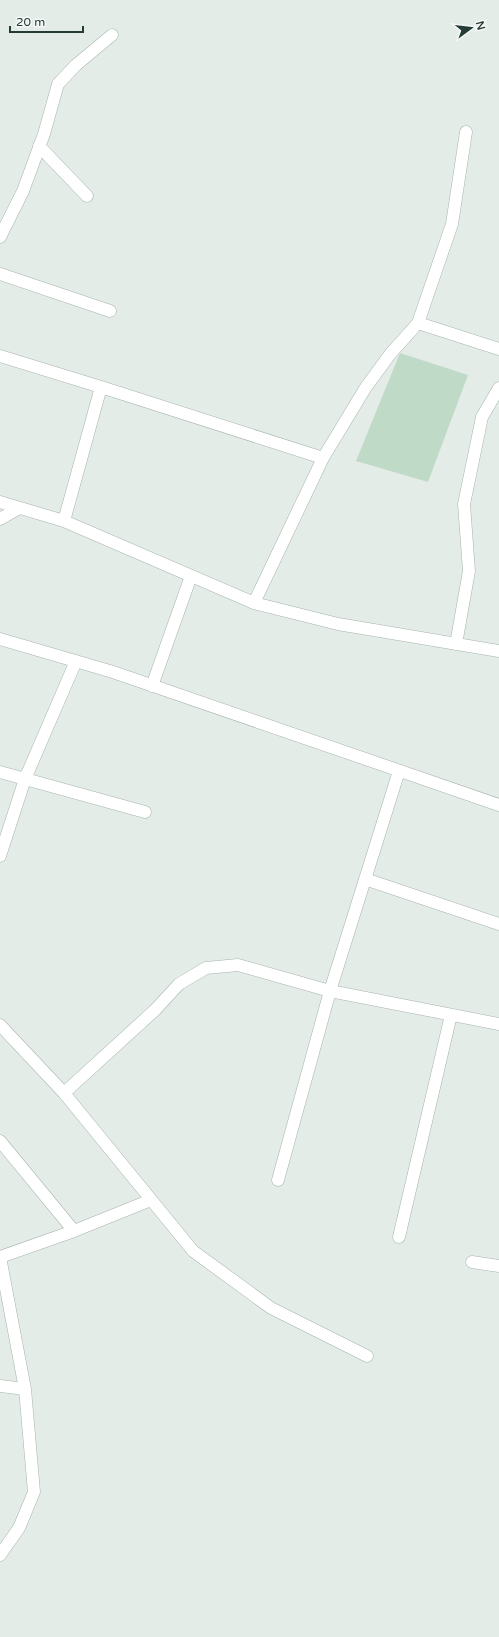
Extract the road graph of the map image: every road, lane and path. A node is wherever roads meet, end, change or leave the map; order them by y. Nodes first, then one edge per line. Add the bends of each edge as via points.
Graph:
1 (112, 35) dead end
2 (466, 132) dead end
3 (39, 146) junction
4 (87, 196) dead end
5 (0, 236) edge
6 (0, 274) edge
7 (110, 311) dead end
8 (418, 323) junction
9 (499, 349) edge
10 (0, 356) edge
11 (101, 387) junction
12 (499, 388) edge
13 (323, 458) junction
14 (0, 502) edge
15 (19, 508) junction
16 (0, 519) edge
17 (64, 521) junction
18 (191, 576) junction
19 (254, 602) junction
20 (0, 639) edge
21 (456, 644) junction
22 (499, 651) edge
23 (76, 661) junction
24 (152, 686) junction
25 (399, 770) junction
26 (0, 772) edge
27 (25, 779) junction
28 (499, 805) edge
29 (145, 812) dead end
30 (0, 856) edge
31 (365, 879) junction
32 (499, 924) edge
33 (330, 991) junction
34 (451, 1015) junction
35 (499, 1024) edge
36 (0, 1025) edge
37 (64, 1093) junction
38 (0, 1141) edge
39 (278, 1180) dead end
40 (151, 1200) junction
41 (74, 1231) junction
42 (399, 1237) dead end
43 (0, 1257) edge
44 (472, 1262) dead end
45 (499, 1266) edge
46 (367, 1356) dead end
47 (0, 1386) edge
48 (25, 1389) junction
49 (0, 1555) edge

1 - 3 street via 58,84
2 - 8 street via 452,224
3 - 4 street
3 - 5 street via 23,191
6 - 7 street
8 - 9 street
8 - 13 street via 391,353 366,387
10 - 11 street
11 - 13 street
11 - 17 street
12 - 21 street via 482,417 464,504 469,572
13 - 19 street
14 - 15 street
15 - 16 street
15 - 17 street
17 - 18 street
18 - 19 street
18 - 24 street
19 - 21 street via 338,624
20 - 23 street
21 - 22 street
23 - 24 street
23 - 27 street
24 - 25 street
25 - 28 street
25 - 31 street
26 - 27 street
27 - 29 street
27 - 30 street
31 - 32 street
31 - 33 street
33 - 34 street
33 - 37 street via 238,965 206,968 179,984 155,1010
33 - 39 street
34 - 35 street
34 - 42 street
36 - 37 street
37 - 40 street
38 - 41 street
40 - 41 street
40 - 46 street via 193,1251 265,1304
41 - 43 street
43 - 48 street
44 - 45 street
47 - 48 street
48 - 49 street via 34,1492 19,1528

